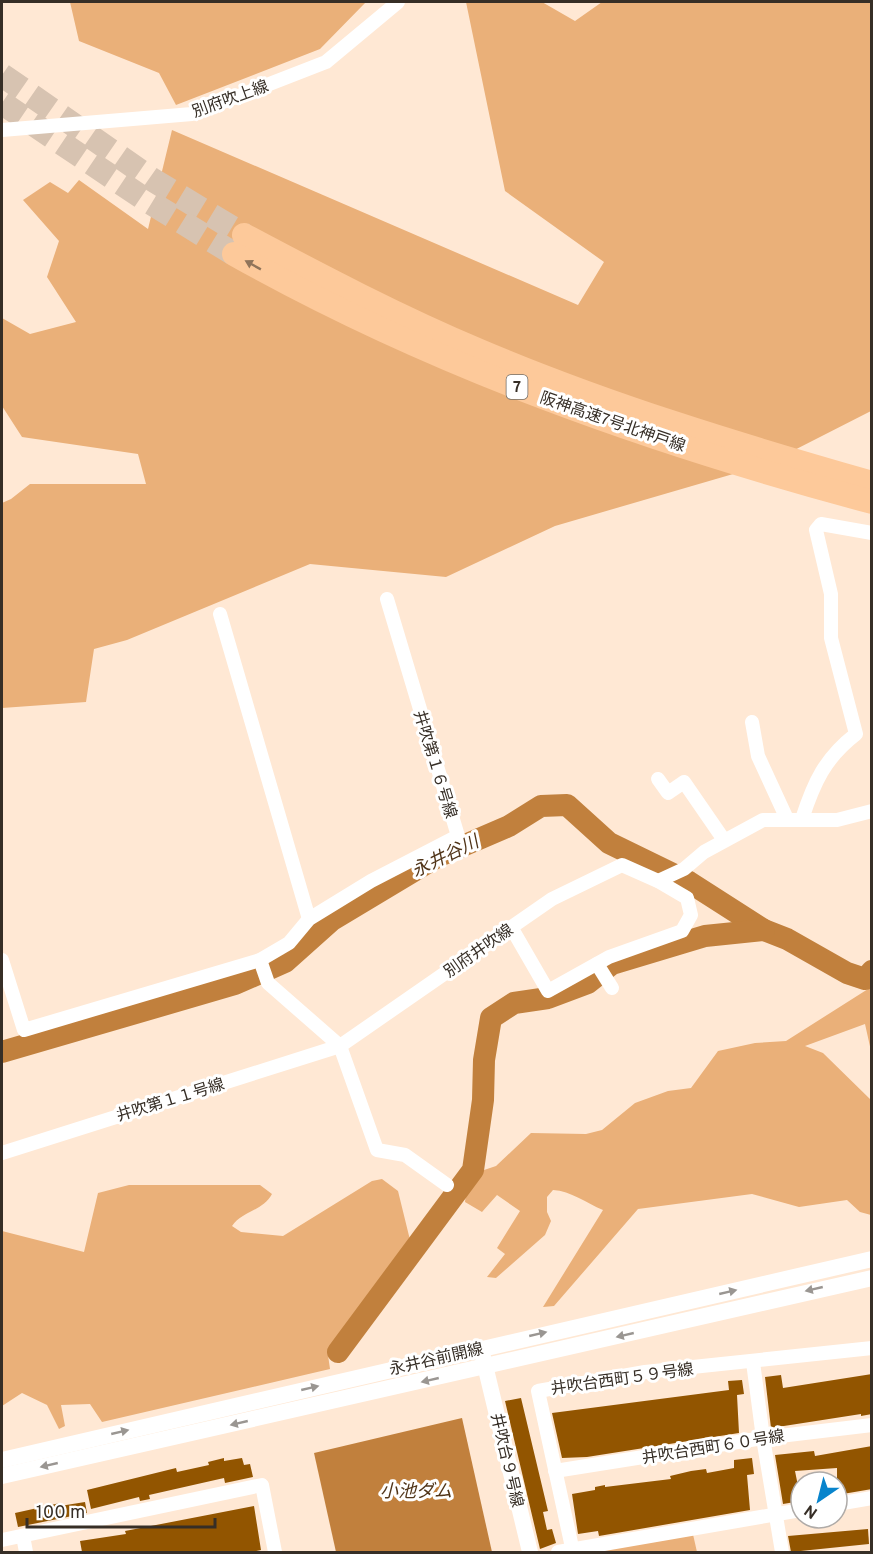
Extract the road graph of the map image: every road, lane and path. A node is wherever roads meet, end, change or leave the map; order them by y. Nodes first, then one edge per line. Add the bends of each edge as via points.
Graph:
1 (398, 2) edge
2 (2, 130) edge
3 (239, 244) tunnel mouth
4 (284, 269) junction
5 (872, 474) edge
6 (872, 483) edge
7 (872, 502) edge
8 (872, 510) edge
9 (872, 533) edge
10 (387, 599) dead end
11 (220, 614) dead end
12 (752, 722) dead end
13 (658, 779) dead end
14 (872, 811) edge
15 (787, 819) junction
16 (802, 819) junction
17 (724, 840) junction
18 (658, 881) junction
19 (309, 919) junction
20 (511, 927) junction
21 (2, 960) edge
22 (261, 963) junction
23 (340, 1046) junction
24 (2, 1153) edge
25 (447, 1185) dead end
26 (872, 1259) edge
27 (872, 1278) edge
28 (481, 1348) junction
29 (872, 1348) edge
30 (753, 1362) junction
31 (487, 1367) junction
32 (872, 1425) edge
33 (763, 1438) junction
34 (2, 1460) edge
35 (555, 1471) junction
36 (2, 1476) edge
37 (872, 1498) edge
38 (849, 1502) edge
39 (789, 1512) edge
40 (775, 1515) junction
41 (23, 1536) junction
42 (2, 1540) edge
43 (573, 1551) edge
44 (26, 1552) edge
45 (275, 1552) edge
46 (530, 1552) edge
47 (558, 1552) edge
48 (782, 1552) edge

1 - 2 street, 別府吹上線 via 326,62 192,114
3 - 4 highway, 阪神高速7号北神戸線 / 7
4 - 5 highway
4 - 6 highway, 阪神高速7号北神戸線 / 7 via 480,351 697,431
4 - 7 highway, 阪神高速7号北神戸線 / 7 via 403,339 542,397 690,449
4 - 8 highway via 376,335 507,399 761,486 830,505
9 - 16 street via 821,524 816,530 831,594 831,638 856,734 837,749 813,784
10 - 19 street, 井吹第１６号線 via 458,836 371,881
11 - 19 street
12 - 15 street via 758,756
13 - 17 street via 668,793 684,782
14 - 16 street via 837,820
15 - 16 street
15 - 17 street via 763,820
17 - 18 street via 684,869
18 - 20 street, 別府井吹線 via 622,866 552,898
18 - 20 street via 687,898 692,915 682,931 604,974 548,991
19 - 22 street, 井吹第１６号線 via 289,943
20 - 23 street, 別府井吹線
21 - 22 street, 井吹第１６号線 via 24,1030
22 - 23 street via 268,983
23 - 24 street, 井吹第１１号線
23 - 25 street via 377,1150 405,1155
28 -> 26 street, 永井谷前開線
27 -> 31 street, 永井谷前開線
28 - 31 street, 井吹台９号線
34 -> 28 street, 永井谷前開線
29 - 30 street, 井吹台西町５９号線
30 - 33 street
30 - 35 street, 井吹台西町５９号線 via 645,1372 538,1391
31 -> 36 street, 永井谷前開線
31 - 46 street, 井吹台９号線
32 - 33 street, 井吹台西町６０号線
33 - 35 street, 井吹台西町６０号線
33 - 40 street
35 - 43 street, 井吹台西町５９号線
37 - 38 street
39 - 40 street
40 - 43 street
40 - 48 street
41 - 42 street
41 - 44 street
41 - 45 street via 262,1485
43 - 47 street

